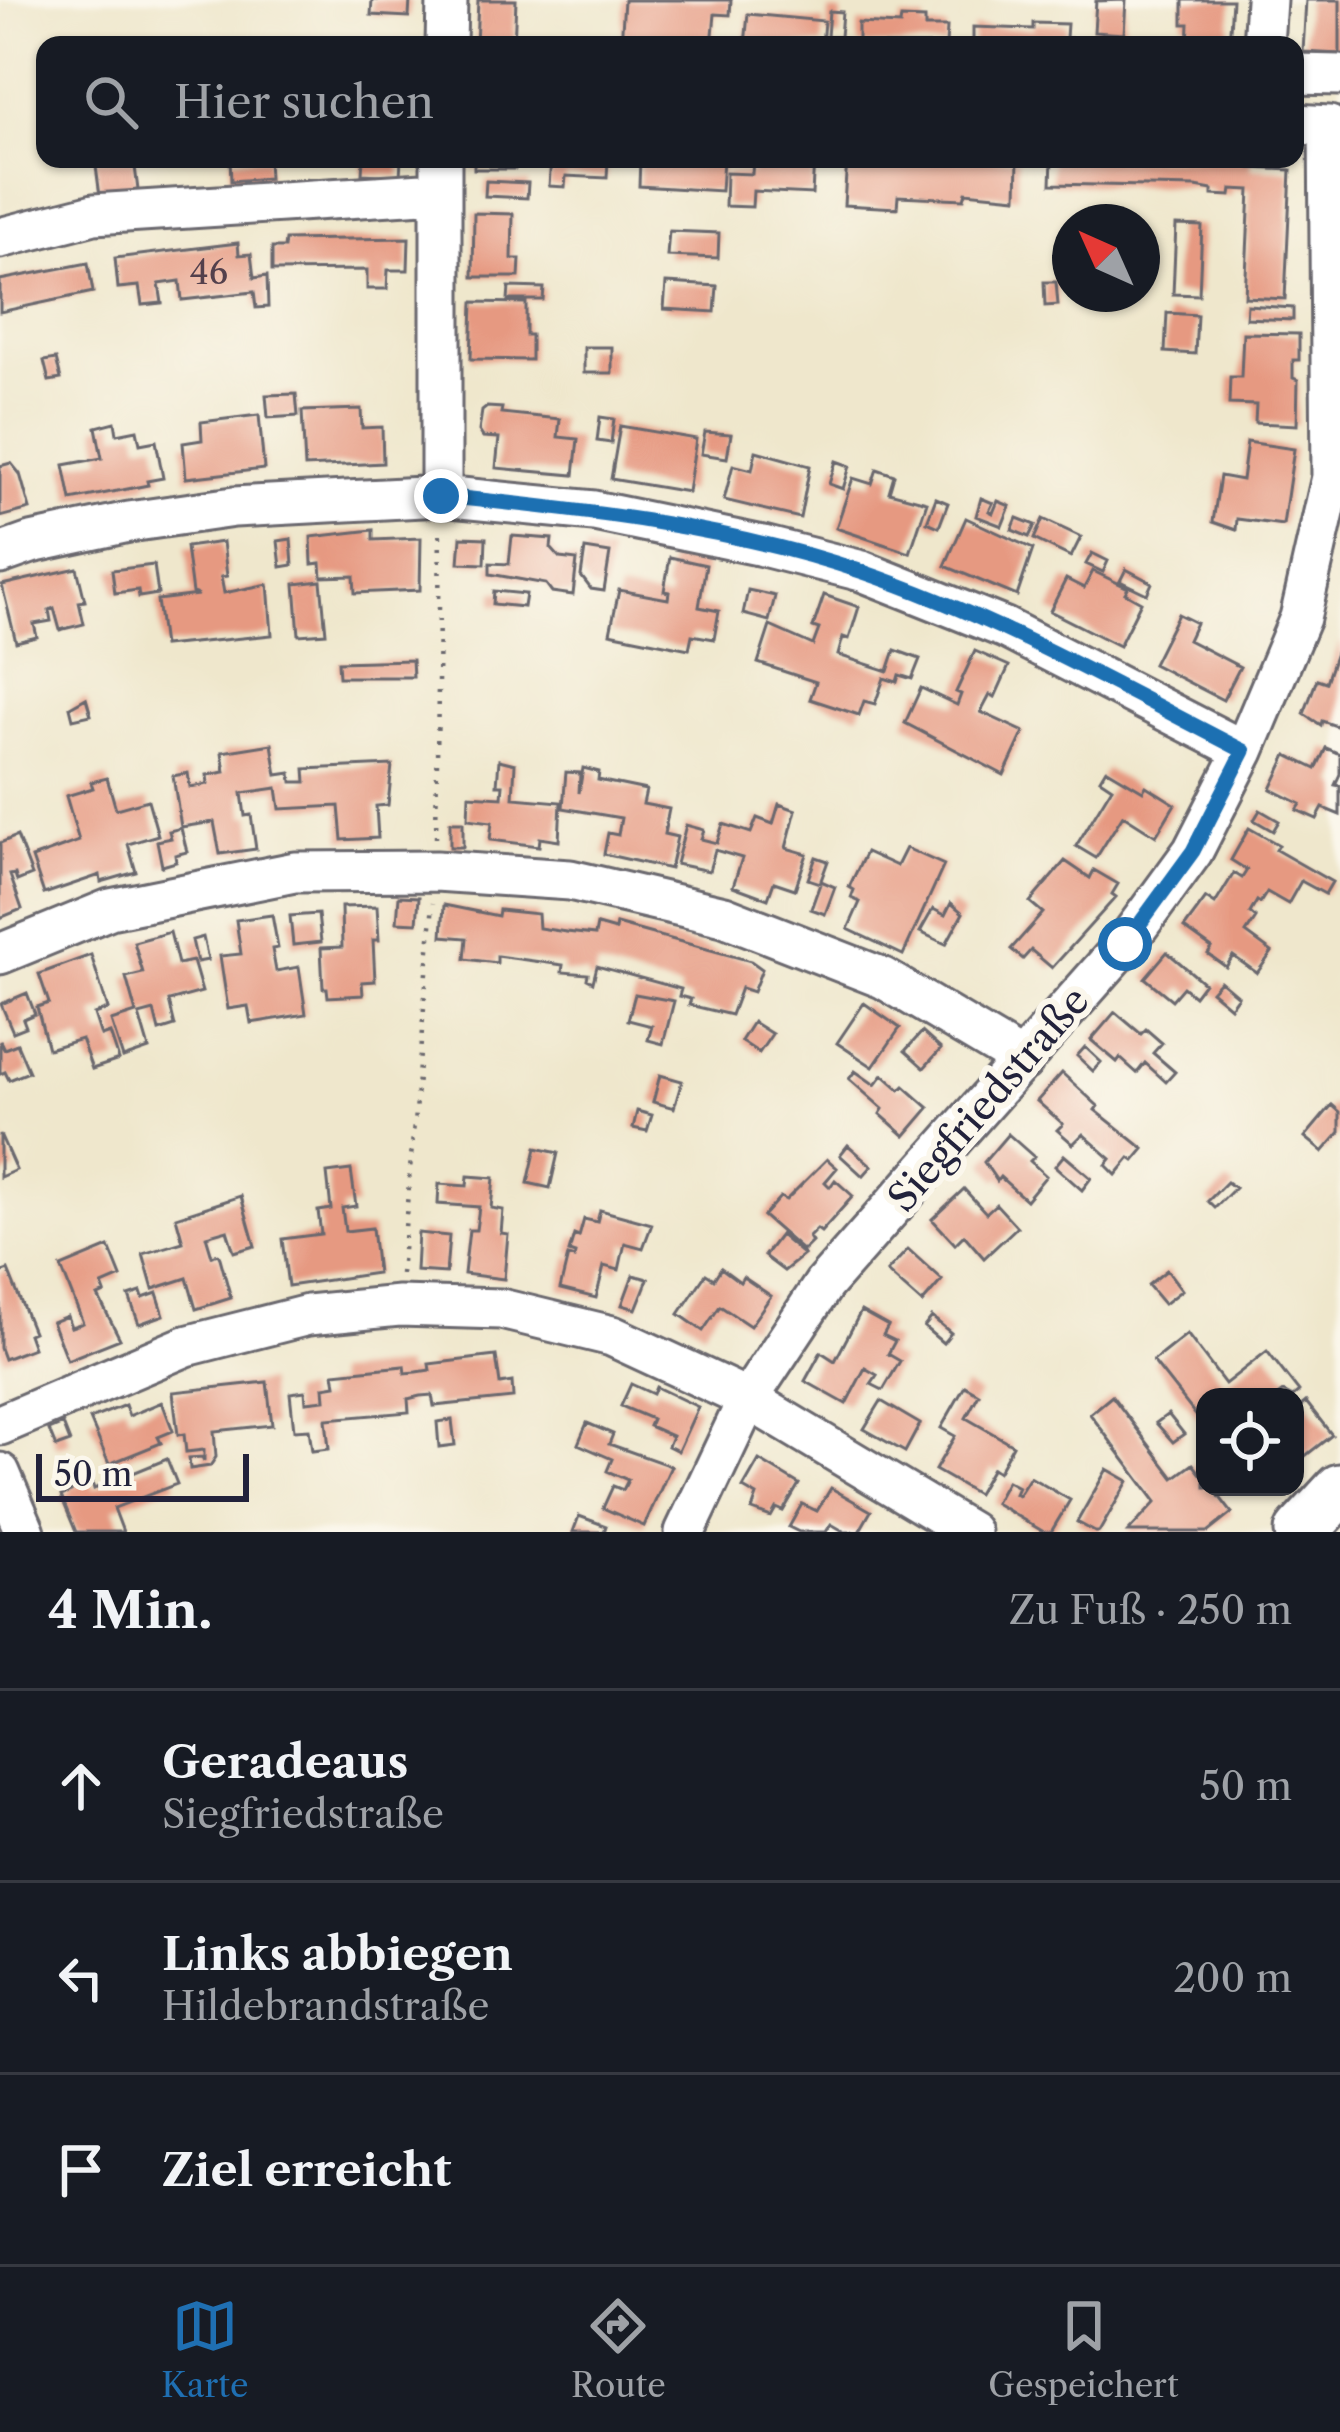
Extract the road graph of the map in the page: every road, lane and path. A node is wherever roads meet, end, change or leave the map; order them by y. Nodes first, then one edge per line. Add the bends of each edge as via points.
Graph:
1 (447, 0) edge
2 (1266, 0) edge
3 (446, 36) edge
4 (1264, 36) edge
5 (1304, 74) edge
6 (1340, 76) edge
7 (1304, 125) edge
8 (440, 176) edge
9 (0, 238) edge
10 (1336, 317) edge
11 (441, 496) junction
12 (1330, 537) edge
13 (0, 554) edge
14 (1244, 751) junction
15 (0, 954) edge
16 (1023, 1061) junction
17 (748, 1400) junction
18 (0, 1425) edge
19 (0, 1473) edge
20 (1340, 1490) edge
21 (25, 1532) edge
22 (685, 1532) edge
23 (970, 1532) edge
24 (1300, 1532) edge

1 - 3 street
2 - 4 street
5 - 6 street
7 - 10 street, Siegfriedstraße via 1330,127
8 - 9 street via 94,214
8 - 11 street
10 - 12 street, Siegfriedstraße
11 - 13 street via 234,507
11 - 14 street via 594,512 862,572 1006,628
12 - 14 street, Siegfriedstraße
14 - 16 street, Siegfriedstraße via 1193,851
15 - 16 street via 110,909 295,872 570,880 724,916 843,962
16 - 17 street, Siegfriedstraße via 824,1284
17 - 18 street via 612,1336 501,1309 399,1306 308,1315 186,1346
17 - 22 street, Siegfriedstraße
17 - 23 street
19 - 21 street
20 - 24 main road

